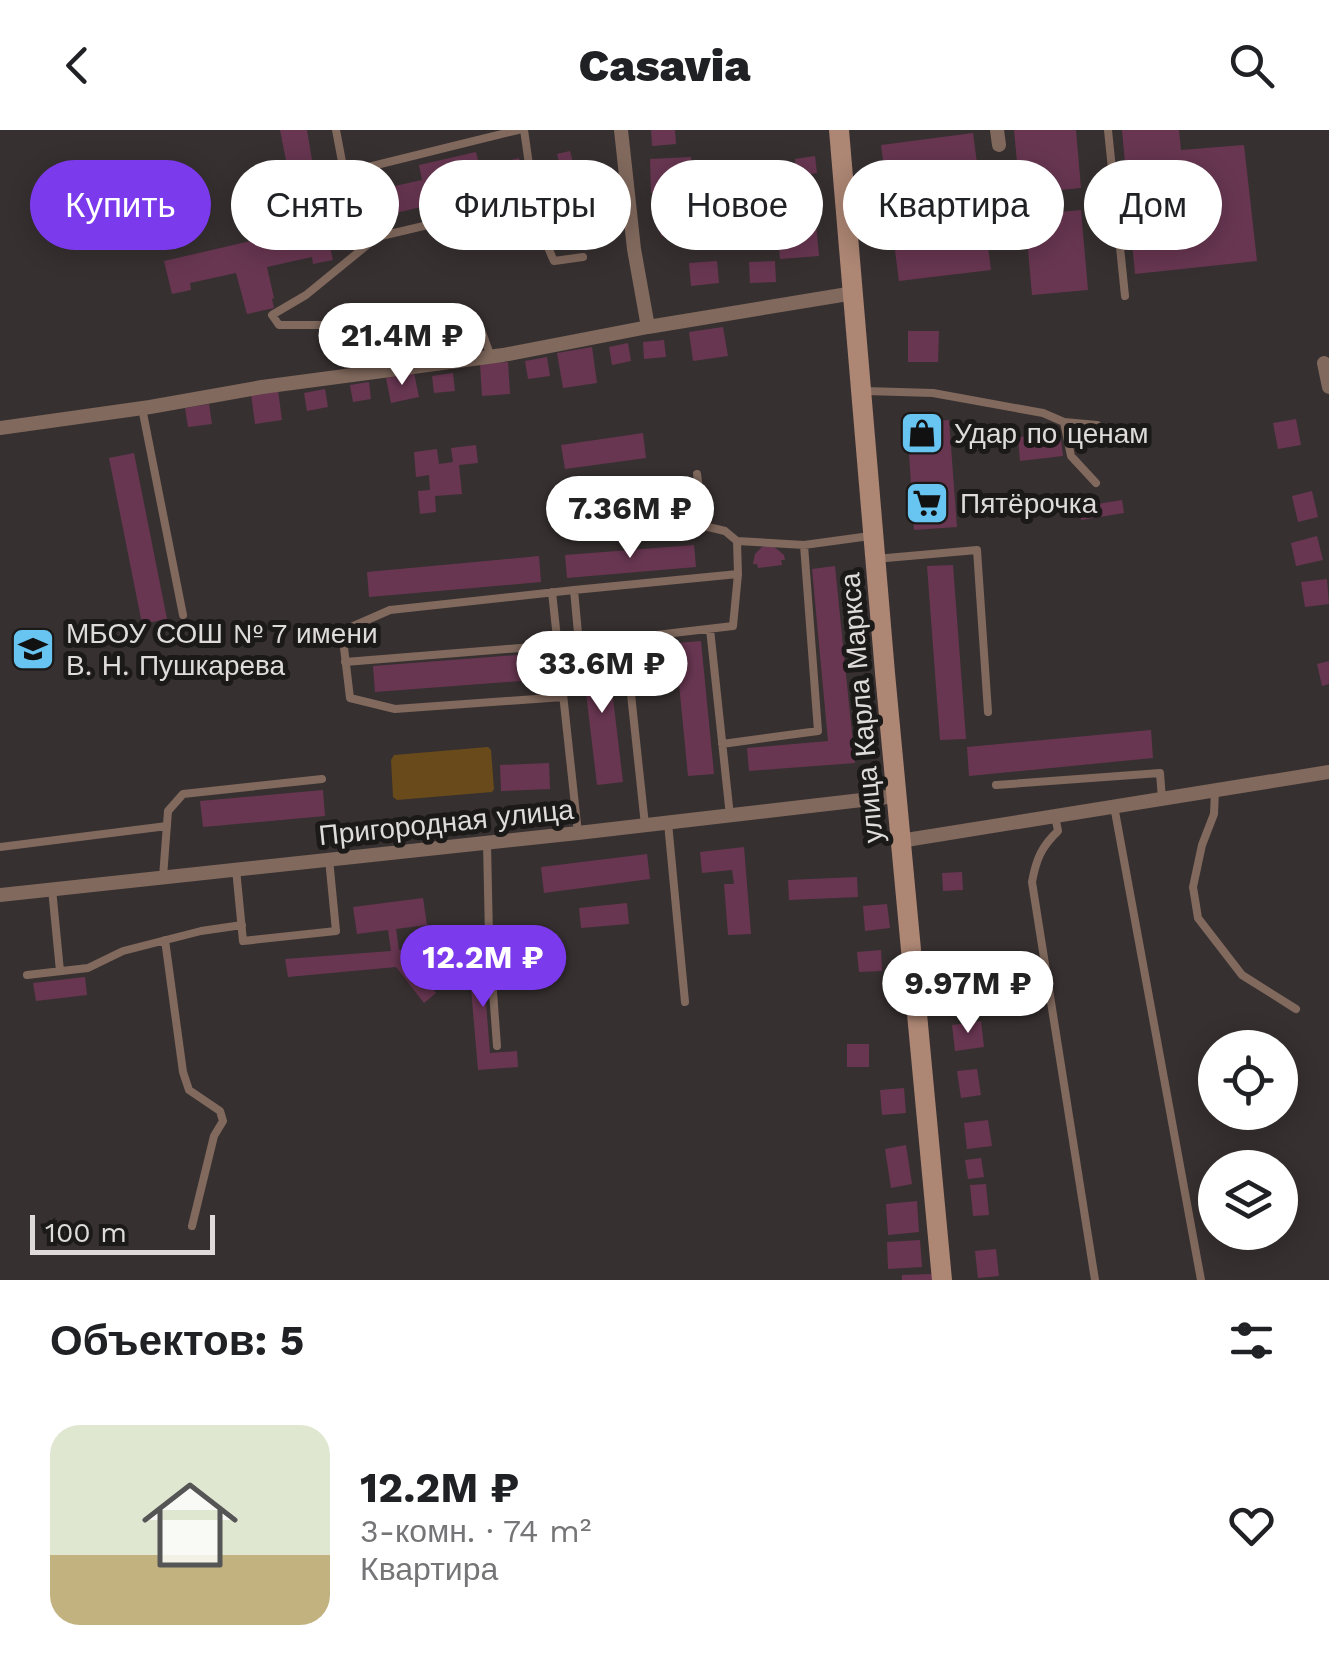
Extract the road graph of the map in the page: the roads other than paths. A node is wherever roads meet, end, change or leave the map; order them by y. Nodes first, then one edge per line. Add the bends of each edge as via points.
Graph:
1 (336, 130) edge
2 (521, 130) edge
3 (621, 130) edge
4 (838, 130) edge
5 (1108, 130) edge
6 (342, 160) edge
7 (398, 160) edge
8 (527, 160) edge
9 (419, 227) edge
10 (549, 250) edge
11 (360, 251) joint
12 (583, 256) dead end
13 (854, 293) junction
14 (1124, 296) dead end
15 (648, 327) junction
16 (492, 357) junction
17 (1324, 363) dead end
18 (1329, 387) edge
19 (861, 391) junction
20 (142, 408) junction
21 (1064, 422) junction
22 (1097, 426) dead end
23 (0, 428) edge
24 (697, 474) dead end
25 (1096, 483) dead end
26 (873, 536) junction
27 (737, 541) junction
28 (804, 545) junction
29 (875, 559) junction
30 (738, 574) junction
31 (574, 590) junction
32 (552, 592) junction
33 (183, 615) dead end
34 (710, 629) junction
35 (625, 638) junction
36 (557, 645) junction
37 (346, 662) junction
38 (563, 697) junction
39 (988, 712) dead end
40 (722, 744) junction
41 (1329, 772) edge
42 (322, 779) dead end
43 (996, 785) dead end
44 (1215, 790) junction
45 (896, 796) junction
46 (1162, 798) junction
47 (1114, 806) junction
48 (730, 816) junction
49 (1054, 816) junction
50 (668, 823) junction
51 (167, 826) junction
52 (645, 826) junction
53 (578, 834) junction
54 (900, 841) junction
55 (487, 843) junction
56 (0, 847) edge
57 (329, 860) junction
58 (236, 869) junction
59 (163, 877) junction
60 (52, 889) junction
61 (0, 895) edge
62 (242, 925) junction
63 (165, 940) junction
64 (60, 971) junction
65 (27, 975) dead end
66 (685, 1002) dead end
67 (1296, 1009) dead end
68 (497, 1046) dead end
69 (192, 1226) dead end
70 (942, 1280) edge
71 (1095, 1280) edge
72 (1201, 1280) edge

1 - 6 lane
2 - 7 lane
2 - 8 lane
3 - 15 street
4 - 13 main road, улица Карла Маркса
5 - 14 lane
9 - 11 lane via 377,237
10 - 12 lane via 554,261
11 - 16 lane via 272,316 279,325 465,325 482,332
13 - 15 street
13 - 19 main road, улица Карла Маркса
15 - 16 street
16 - 20 street
17 - 18 street
19 - 21 lane via 933,393
19 - 26 main road, улица Карла Маркса
20 - 23 street
20 - 33 lane
21 - 22 lane
21 - 25 lane via 1071,456
24 - 27 lane via 704,526 726,530
26 - 28 lane
26 - 29 main road, улица Карла Маркса
27 - 28 lane
27 - 30 lane
28 - 40 lane via 818,730
29 - 39 lane via 977,550
29 - 45 main road, улица Карла Маркса
30 - 31 lane
30 - 34 lane via 734,626
31 - 32 lane
31 - 35 lane via 579,644
32 - 36 lane
32 - 37 lane via 390,610 342,630
34 - 35 lane
34 - 40 lane
35 - 52 lane
36 - 37 lane
36 - 38 lane
37 - 38 lane via 350,698 395,709
38 - 53 lane
40 - 48 lane
41 - 44 street
42 - 51 lane via 183,794 168,811
43 - 46 lane via 1160,773
44 - 46 street
44 - 67 lane via 1193,887 1198,918 1242,975
45 - 48 street, Пригородная улица
45 - 54 main road, улица Карла Маркса
46 - 47 street
47 - 49 street
47 - 72 lane
48 - 50 street, Пригородная улица
49 - 54 street
49 - 71 lane via 1058,831 1036,858 1032,882
50 - 52 street, Пригородная улица
50 - 66 lane
51 - 56 lane
51 - 59 lane
52 - 53 street, Пригородная улица
53 - 55 street, Пригородная улица
54 - 70 main road, улица Карла Маркса
55 - 57 street, Пригородная улица
55 - 68 lane
57 - 58 street, Пригородная улица
57 - 62 lane via 336,931 244,941
58 - 59 street, Пригородная улица
58 - 62 lane
59 - 60 street, Пригородная улица
60 - 61 street, Пригородная улица
60 - 64 lane
62 - 63 lane
63 - 64 lane via 88,968
63 - 69 lane via 183,1072 189,1090 224,1121 214,1136
64 - 65 lane

